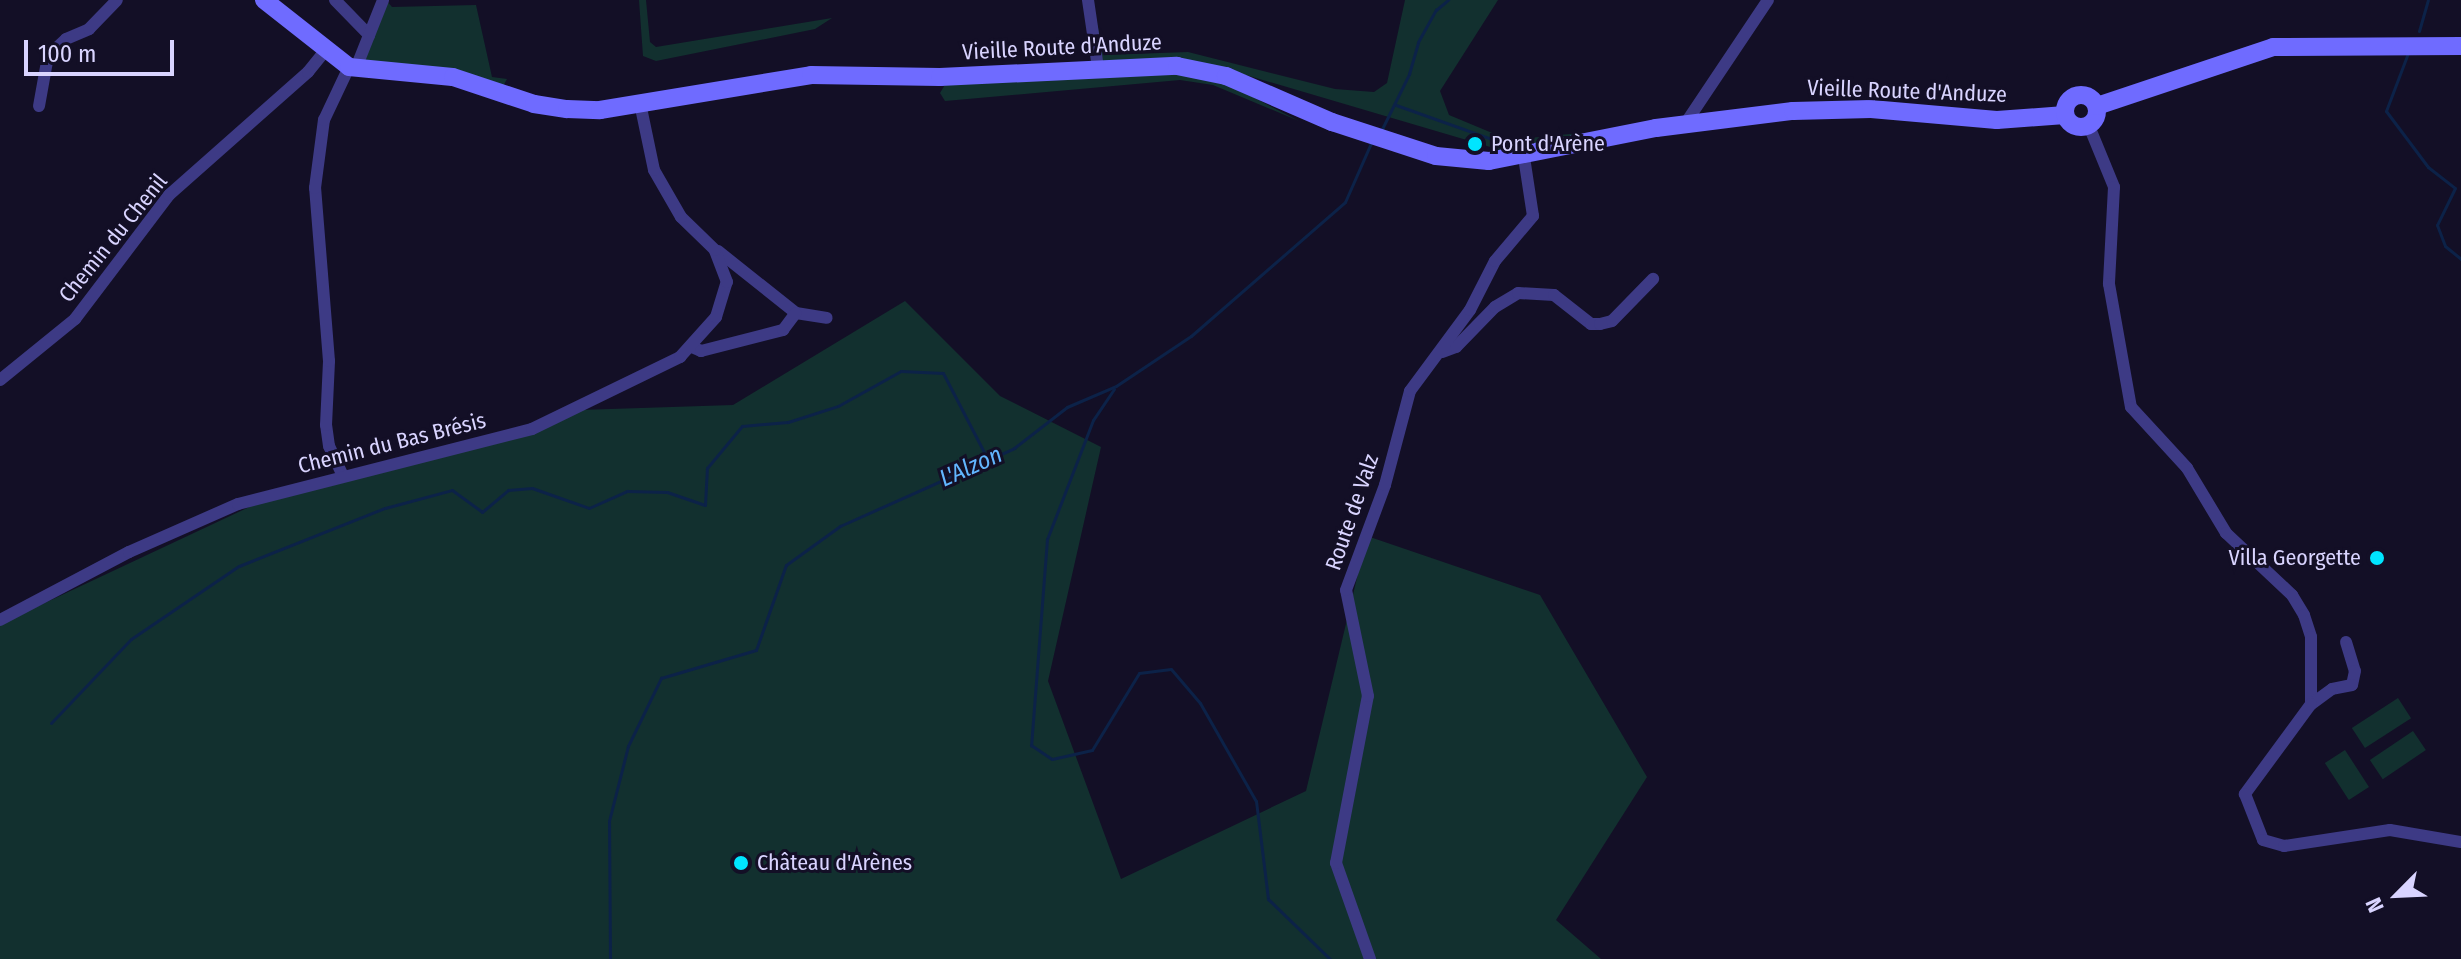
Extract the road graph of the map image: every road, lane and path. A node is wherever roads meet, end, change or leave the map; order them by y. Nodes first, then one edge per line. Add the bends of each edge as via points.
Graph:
1 (117, 0) edge
2 (264, 0) edge
3 (335, 0) edge
4 (383, 0) edge
5 (1088, 0) edge
6 (1768, 0) edge
7 (369, 35) junction
8 (2461, 46) edge
9 (324, 52) junction
10 (352, 67) junction
11 (1098, 68) junction
12 (640, 103) junction
13 (39, 106) dead end
14 (2097, 106) junction
15 (2065, 115) junction
16 (1685, 124) junction
17 (2089, 126) junction
18 (1524, 157) junction
19 (715, 250) junction
20 (1653, 279) dead end
21 (796, 313) junction
22 (827, 318) dead end
23 (692, 347) junction
24 (1442, 352) junction
25 (0, 380) edge
26 (343, 476) junction
27 (0, 620) edge
28 (2346, 642) dead end
29 (2311, 704) junction
30 (2461, 842) edge
31 (1370, 959) edge

1 - 13 street via 89,29 66,39 48,56
2 - 9 street, Vieille Route d'Anduze
3 - 7 street
4 - 7 street
5 - 11 street
6 - 16 street
7 - 10 street
8 - 14 street via 2273,47
9 - 10 street, Vieille Route d'Anduze
9 - 25 street, Chemin du Chenil via 169,195 75,319
10 - 12 street, Vieille Route d'Anduze via 453,77 534,104 567,109
10 - 26 street via 324,120 315,188 329,361 326,425
11 - 12 street, Vieille Route d'Anduze via 940,77 811,75
11 - 18 street, Vieille Route d'Anduze via 1177,66 1226,76 1332,122 1436,156 1489,161
12 - 19 street, Chemin du Bas Brésis via 645,148 659,182 681,217
14 - 15 street via 2079,94 2070,98
14 - 17 street
15 - 16 street, Vieille Route d'Anduze via 1997,120 1832,110
15 - 17 street via 2075,126
16 - 18 street, Vieille Route d'Anduze
17 - 29 street via 2114,187 2109,284 2131,407 2187,468 2226,533 2292,595 2311,637
18 - 24 street, Route de Valz via 1534,206 1529,225 1495,261
19 - 21 street, Chemin du Bas Brésis
19 - 23 street, Chemin du Bas Brésis via 727,282 724,300
20 - 24 street via 1606,324 1591,324 1554,295 1518,293 1495,307 1456,347
21 - 22 street, Chemin du Bas Brésis
21 - 23 street via 783,330 701,351
23 - 26 street, Chemin du Bas Brésis via 532,429
24 - 31 street, Route de Valz via 1403,407 1385,485 1346,590 1368,696 1336,863
26 - 27 street, Chemin du Bas Brésis via 238,504 129,552
28 - 29 street via 2355,671 2352,685 2332,689
29 - 30 street via 2245,794 2263,840 2284,846 2390,830

